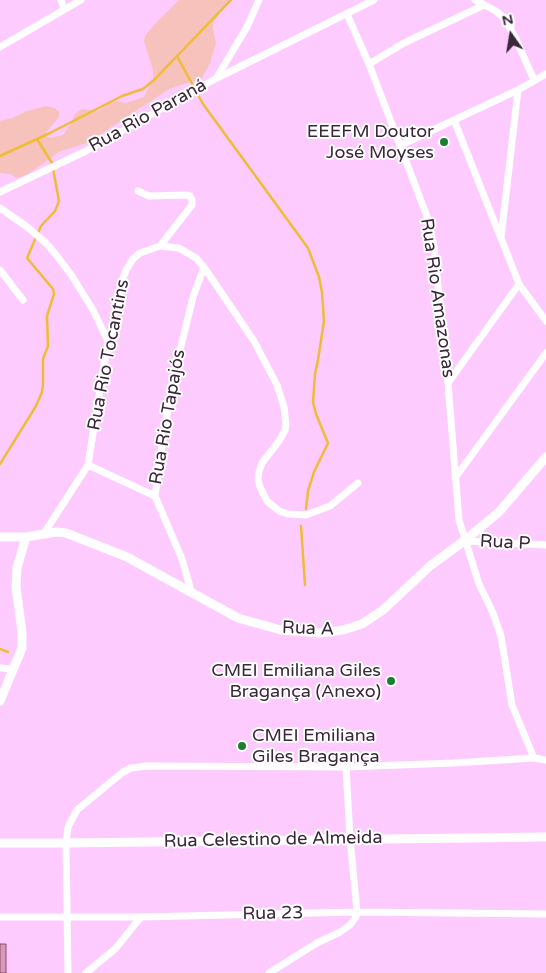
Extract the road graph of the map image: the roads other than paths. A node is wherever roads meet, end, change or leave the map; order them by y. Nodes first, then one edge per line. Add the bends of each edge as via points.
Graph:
1 (61, 0) edge
2 (81, 0) edge
3 (259, 0) edge
4 (374, 0) edge
5 (475, 0) edge
6 (484, 5) junction
7 (64, 9) junction
8 (347, 14) junction
9 (0, 47) edge
10 (369, 64) junction
11 (546, 74) edge
12 (217, 78) junction
13 (534, 80) junction
14 (518, 90) junction
15 (454, 120) junction
16 (401, 145) junction
17 (138, 191) dead end
18 (0, 192) edge
19 (0, 208) edge
20 (501, 238) junction
21 (160, 246) junction
22 (204, 267) junction
23 (0, 270) edge
24 (519, 284) junction
25 (23, 300) dead end
26 (546, 321) edge
27 (109, 343) junction
28 (546, 353) edge
29 (448, 383) junction
30 (546, 457) edge
31 (88, 465) junction
32 (455, 478) junction
33 (358, 483) dead end
34 (155, 496) junction
35 (45, 532) junction
36 (0, 537) edge
37 (26, 537) junction
38 (464, 541) junction
39 (546, 545) edge
40 (192, 594) junction
41 (0, 668) edge
42 (14, 669) junction
43 (0, 701) edge
44 (534, 758) junction
45 (546, 760) edge
46 (346, 767) junction
47 (546, 837) edge
48 (350, 838) junction
49 (0, 843) edge
50 (66, 844) junction
51 (357, 912) junction
52 (546, 914) edge
53 (67, 916) junction
54 (0, 917) edge
55 (141, 917) junction
56 (68, 973) edge
57 (86, 973) edge
58 (269, 973) edge

1 - 7 street
2 - 7 street
3 - 12 street, Rua Rio Paraná
4 - 8 street
5 - 6 street
6 - 10 street via 404,43
6 - 13 street via 504,18
7 - 9 street
8 - 10 street, Rua Rio Amazonas
8 - 12 street
10 - 16 street, Rua Rio Amazonas
11 - 13 street
12 - 18 street, Rua Rio Paraná via 84,152
13 - 14 street
14 - 15 street
14 - 20 street
15 - 16 street
15 - 20 street
16 - 29 street, Rua Rio Amazonas via 432,238
17 - 21 street via 149,196 186,195 192,200 192,206
19 - 27 street via 26,226 57,256 80,289
20 - 24 street
21 - 22 street via 179,248
21 - 27 street, Rua Rio Tocantins via 140,252 126,270
22 - 33 street via 254,341 284,407 285,430 259,472 258,480 267,501 279,511 306,515 330,506
22 - 34 street, Rua Rio Tapajós via 193,297 174,375
23 - 25 street
24 - 26 street
24 - 29 street
27 - 31 street, Rua Rio Tocantins
28 - 32 street
29 - 32 street, Rua Rio Amazonas
30 - 38 street, Rua A via 499,512
31 - 34 street
31 - 35 street, Rua Rio Tocantins
32 - 38 street, Rua Rio Amazonas
34 - 40 street, Rua Rio Tapajós via 182,559
35 - 37 street, Rua A
35 - 40 street, Rua A via 66,533 127,557
36 - 37 street, Rua A
37 - 42 street via 17,568 22,648
38 - 39 street, Rua P
38 - 40 street, Rua A via 430,566 383,610 362,624 343,630 320,633 281,630 238,618
38 - 44 street, Rua Rio Amazonas via 501,636 512,705
41 - 42 street
42 - 43 street
44 - 45 street
44 - 46 street
46 - 48 street
46 - 50 street via 132,768 77,810 68,827
47 - 48 street, Rua Celestino de Almeida
48 - 50 street, Rua Celestino de Almeida
48 - 51 street
49 - 50 street, Rua Celestino de Almeida
50 - 53 street
51 - 52 street, Rua 23
51 - 55 street, Rua 23
51 - 58 street via 350,925
53 - 54 street, Rua 23
53 - 55 street, Rua 23
53 - 56 street
55 - 57 street via 115,949

